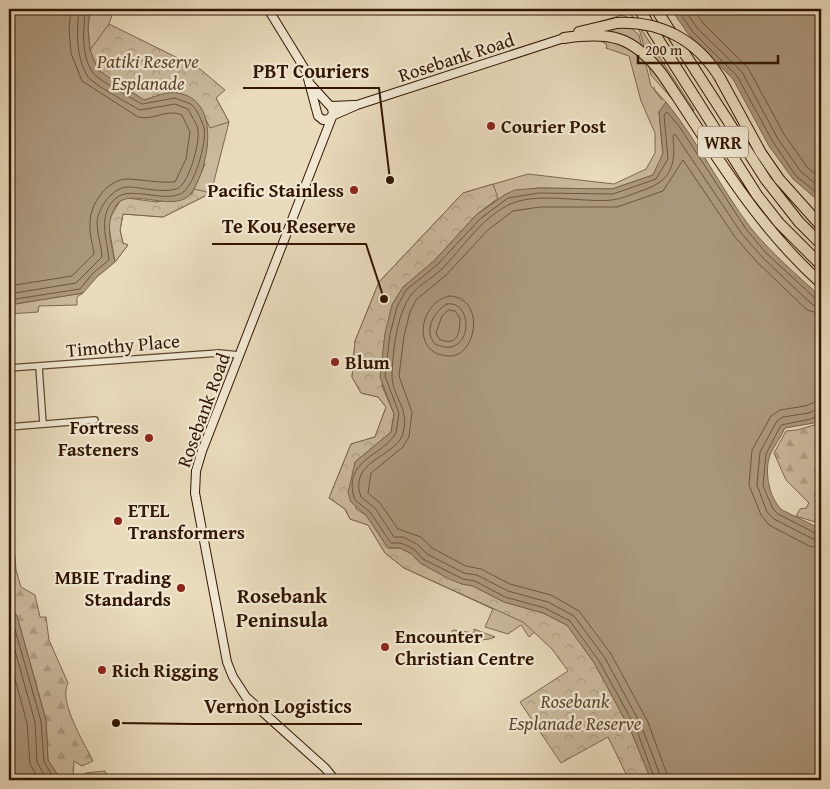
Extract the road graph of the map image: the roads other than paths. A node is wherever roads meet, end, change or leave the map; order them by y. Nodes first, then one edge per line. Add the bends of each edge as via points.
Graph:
1 (268, 9) edge
2 (639, 9) edge
3 (656, 9) edge
4 (564, 38) junction
5 (309, 82) junction
6 (330, 105) junction
7 (357, 105) junction
8 (317, 109) junction
9 (332, 116) junction
10 (323, 120) junction
11 (323, 138) junction
12 (821, 226) edge
13 (821, 244) edge
14 (821, 265) edge
15 (821, 282) edge
16 (239, 355) junction
17 (39, 367) junction
18 (9, 368) edge
19 (95, 420) dead end
20 (43, 424) junction
21 (9, 427) edge
22 (335, 780) edge

1 - 5 main road via 306,71
2 - 14 highway, WRR via 757,195 779,223
3 - 13 highway, WRR via 766,180
4 - 7 main road, Rosebank Road
4 - 12 highway, bridge via 617,22 643,24 660,28 698,49 720,78 779,180
4 - 15 highway via 600,35 626,41 650,59 768,228
5 - 6 main road
5 - 8 main road
6 - 7 main road, Rosebank Road
6 - 8 main road via 320,105
6 - 9 main road
7 - 9 main road, Rosebank Road
8 - 10 main road
9 - 10 main road
9 - 11 main road, Rosebank Road
10 - 11 main road, Rosebank Road
11 - 16 main road, Rosebank Road
16 - 17 street, Timothy Place via 219,353
16 - 22 main road, Rosebank Road via 202,450 195,478 227,662 246,697
17 - 18 street, Timothy Place
17 - 20 street
19 - 20 street
20 - 21 street

